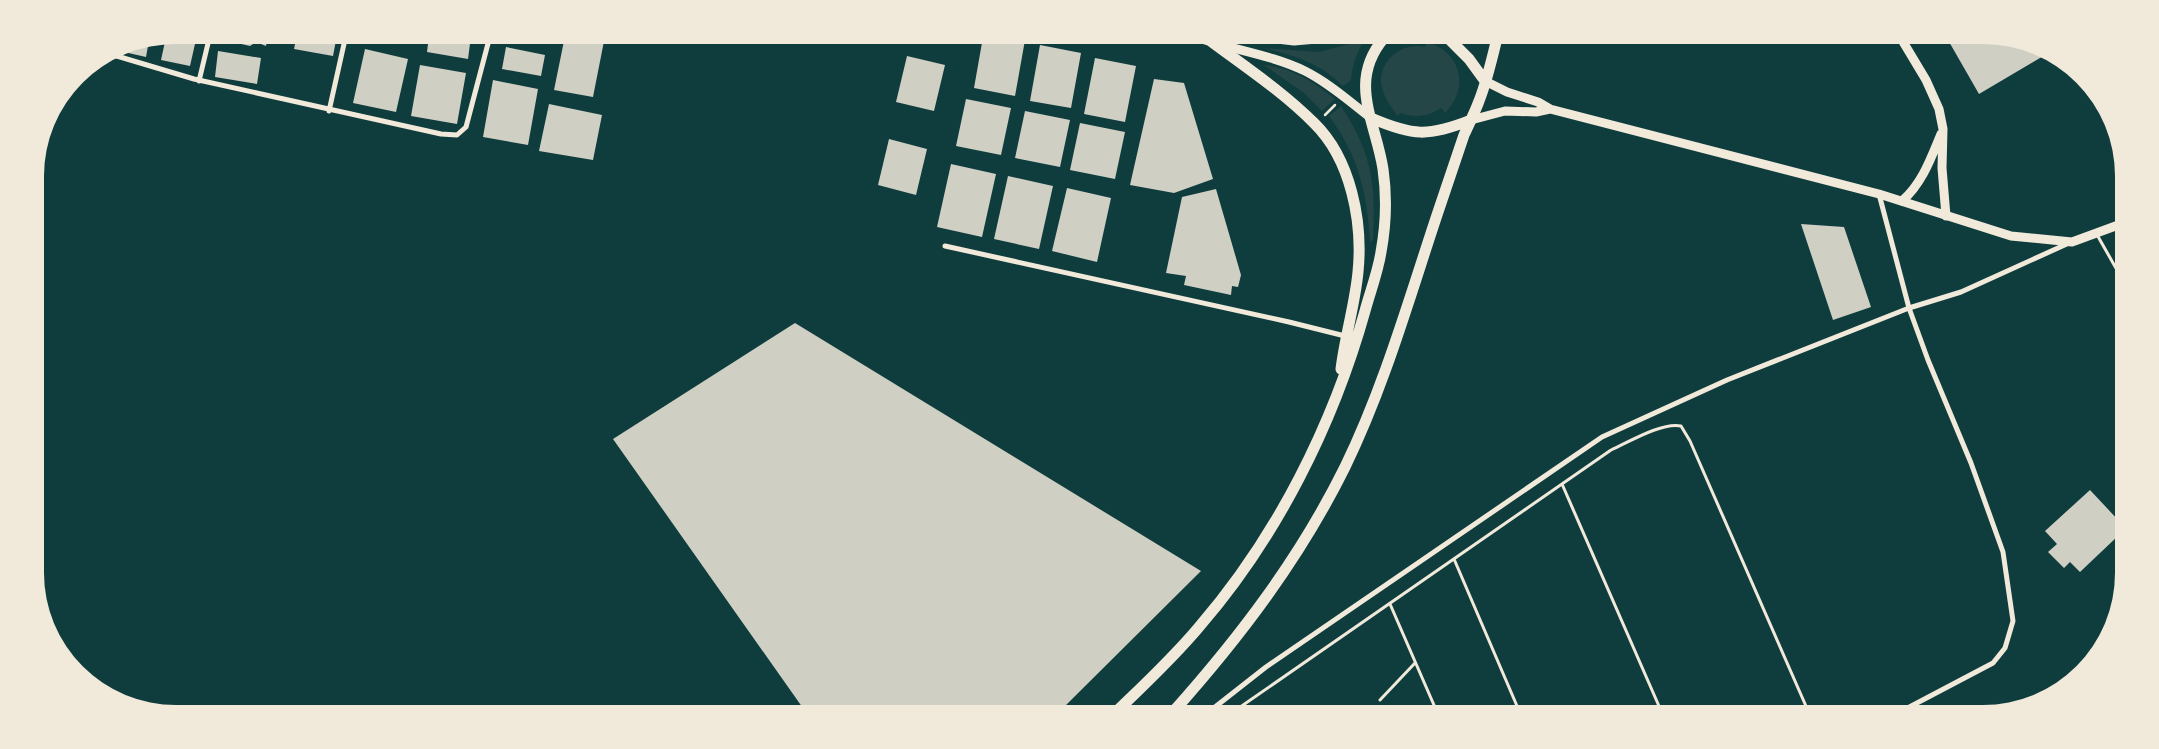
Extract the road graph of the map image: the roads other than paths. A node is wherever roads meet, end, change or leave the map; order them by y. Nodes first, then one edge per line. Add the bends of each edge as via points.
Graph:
1 (208, 44) edge
2 (344, 44) edge
3 (488, 44) edge
4 (1215, 44) edge
5 (1219, 44) edge
6 (1380, 44) edge
7 (1454, 44) edge
8 (1495, 44) edge
9 (1904, 44) edge
10 (119, 57) edge
11 (199, 81) junction
12 (1486, 81) junction
13 (1550, 109) junction
14 (329, 111) junction
15 (1371, 118) junction
16 (1471, 120) junction
17 (1943, 129) junction
18 (1878, 194) junction
19 (1902, 201) junction
20 (1946, 216) junction
21 (2115, 226) edge
22 (2096, 233) junction
23 (2072, 242) junction
24 (945, 246) dead end
25 (2115, 266) edge
26 (1909, 308) junction
27 (1345, 336) junction
28 (1338, 395) junction
29 (1562, 484) junction
30 (1454, 559) junction
31 (1390, 604) junction
32 (1416, 663) junction
33 (1380, 700) dead end
34 (1123, 705) edge
35 (1179, 705) edge
36 (1218, 705) edge
37 (1243, 705) edge
38 (1434, 705) edge
39 (1517, 705) edge
40 (1659, 705) edge
41 (1805, 705) edge
42 (1915, 705) edge

1 - 11 street
2 - 14 street
3 - 14 street via 466,128 458,135
4 - 27 highway via 1315,123 1342,166 1355,213 1359,245 1358,272
5 - 15 main road via 1277,60 1306,72 1326,83
6 - 15 highway via 1366,75 1365,98
7 - 12 highway
8 - 12 highway
9 - 17 main road via 1926,80
10 - 11 street
11 - 14 street
12 - 13 main road
12 - 16 highway
13 - 16 main road via 1505,112
13 - 18 main road
15 - 16 highway via 1412,132 1425,133 1438,132
15 - 28 highway via 1383,167 1385,227 1374,280
16 - 35 highway via 1392,349 1345,466 1316,521 1249,622
17 - 19 main road via 1927,168
17 - 20 main road
18 - 19 main road
18 - 26 street
19 - 20 main road
20 - 23 main road via 2012,236
21 - 22 main road
22 - 23 main road
22 - 25 lane
23 - 26 street via 1961,292
24 - 27 street
26 - 36 street via 1727,380 1602,437 1266,667
26 - 42 street via 2003,552 2014,621 2006,648 1993,663
27 - 28 highway
28 - 34 highway via 1283,508 1239,577 1201,626
29 - 30 lane
29 - 40 lane
29 - 41 lane via 1611,450 1664,427 1681,426
30 - 31 lane
30 - 39 lane
31 - 32 lane
31 - 37 lane
32 - 33 lane
32 - 38 lane

